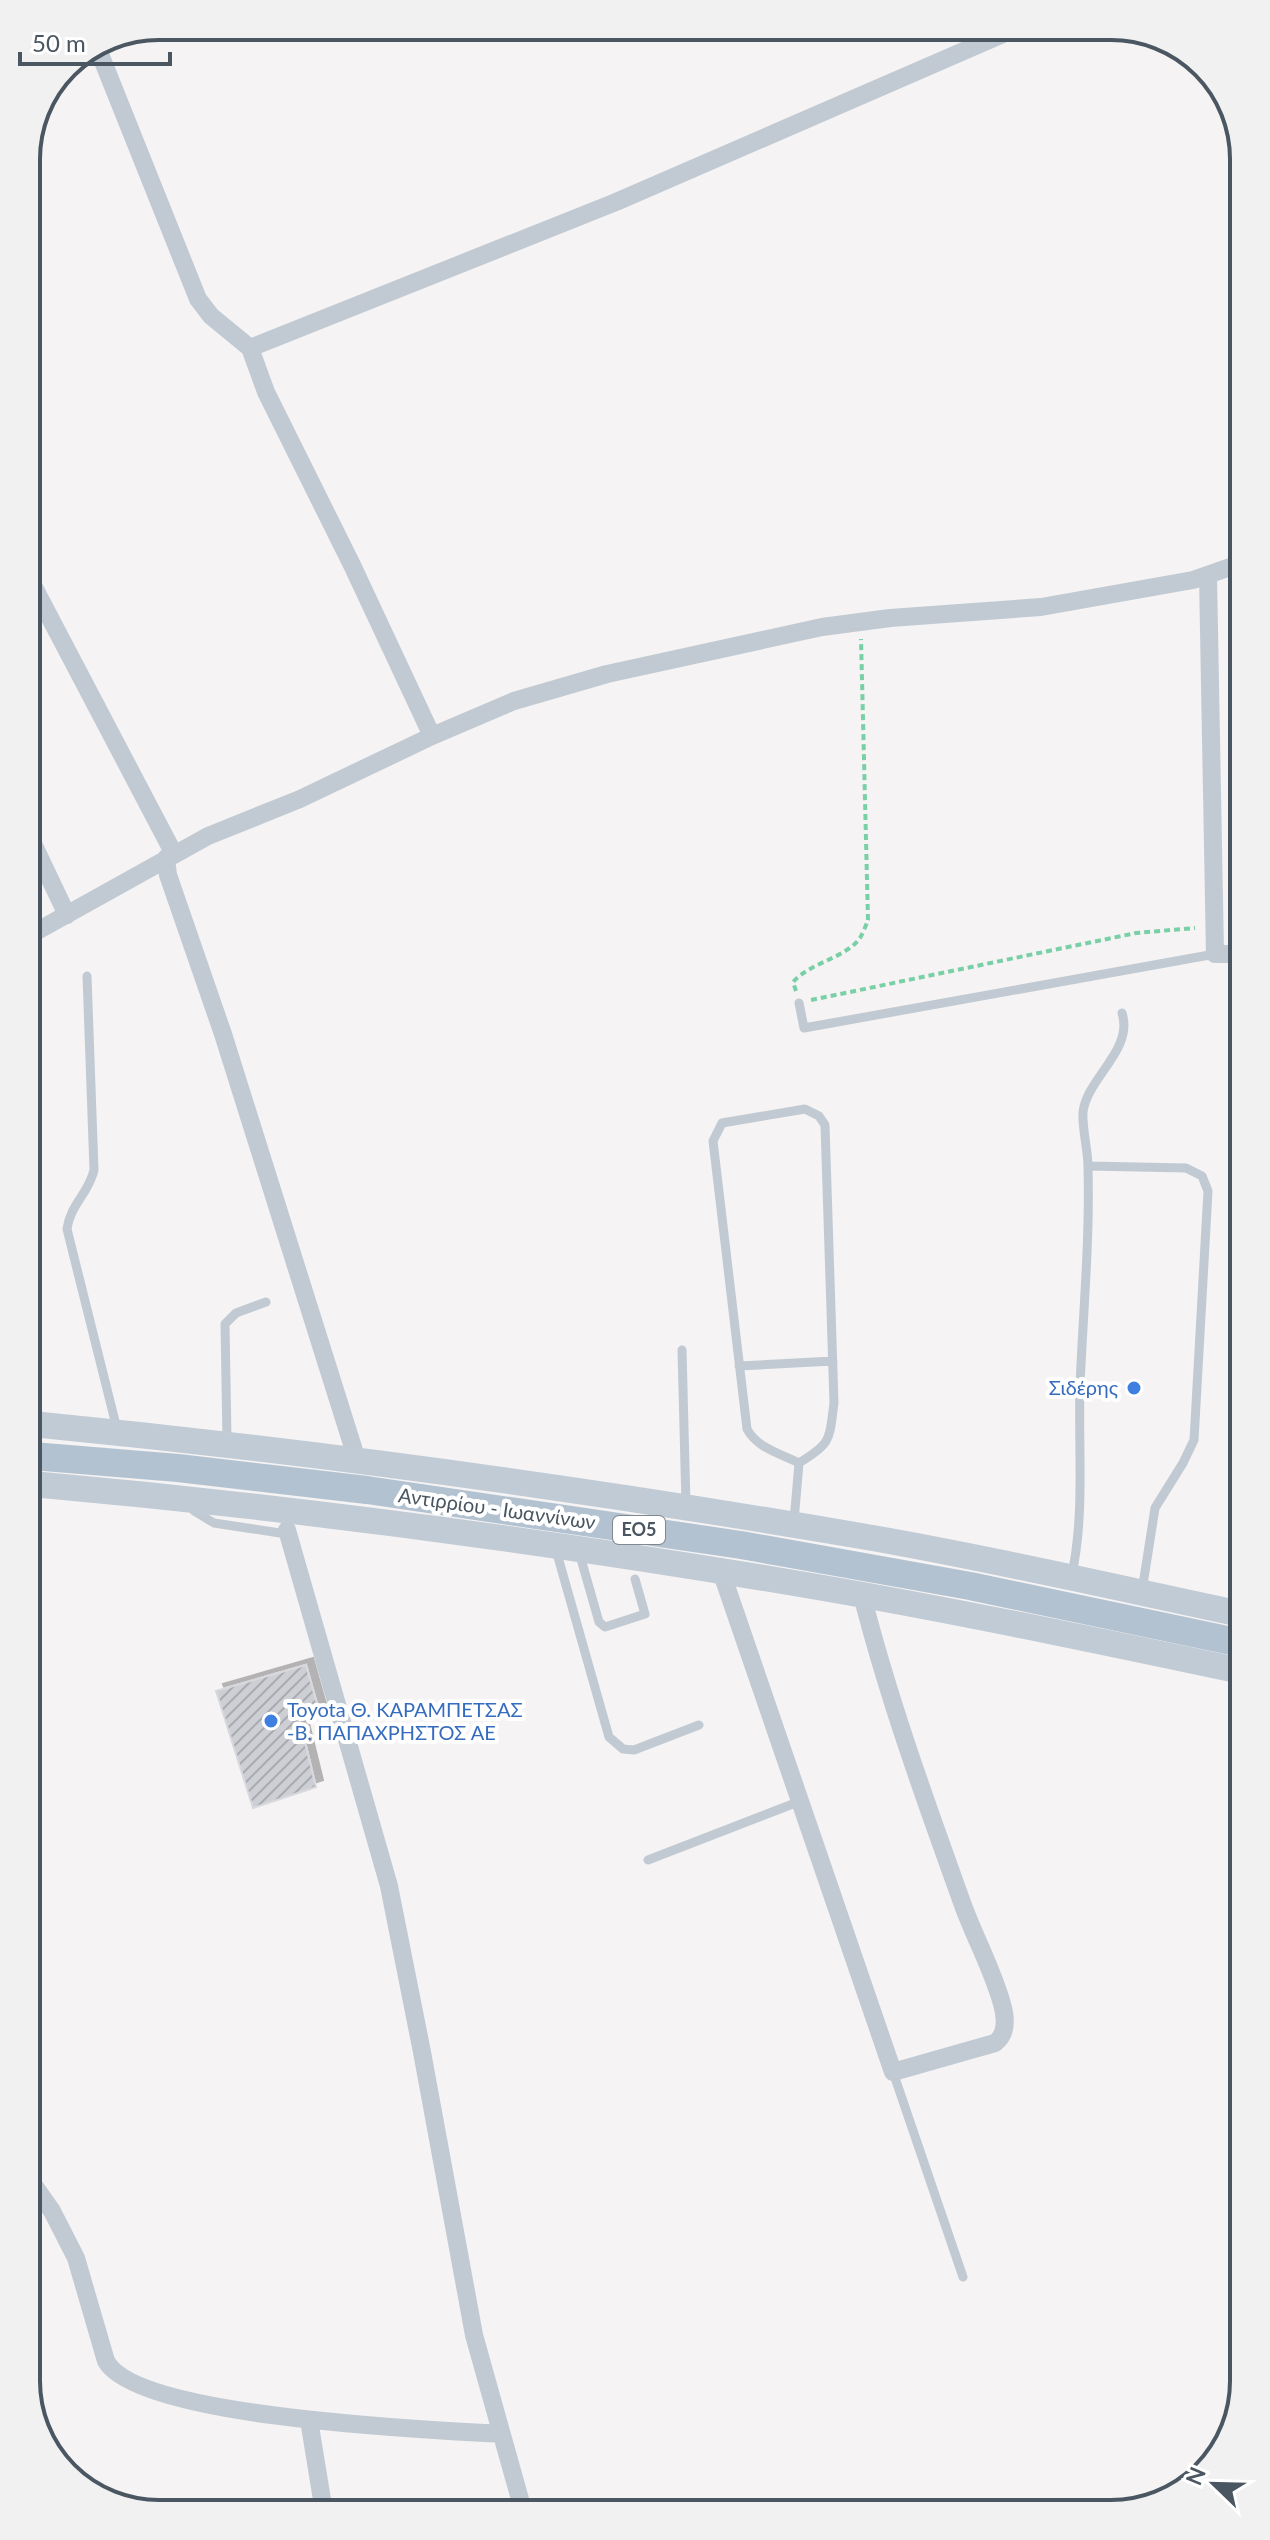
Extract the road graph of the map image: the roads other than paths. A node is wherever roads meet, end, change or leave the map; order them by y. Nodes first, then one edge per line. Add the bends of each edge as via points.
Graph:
1 (989, 40) edge
2 (101, 56) edge
3 (250, 348) junction
4 (1230, 567) edge
5 (1208, 576) junction
6 (40, 600) edge
7 (432, 736) junction
8 (170, 856) junction
9 (40, 858) edge
10 (67, 915) junction
11 (40, 930) edge
12 (1215, 954) junction
13 (1230, 954) edge
14 (87, 976) dead end
15 (799, 1003) road end
16 (1122, 1013) dead end
17 (1088, 1166) junction
18 (266, 1302) dead end
19 (682, 1350) dead end
20 (833, 1361) junction
21 (739, 1366) junction
22 (40, 1425) edge
23 (118, 1433) junction
24 (227, 1444) junction
25 (40, 1457) edge
26 (357, 1460) junction
27 (799, 1463) junction
28 (40, 1485) edge
29 (686, 1508) junction
30 (291, 1521) junction
31 (793, 1525) junction
32 (567, 1548) junction
33 (721, 1571) junction
34 (1071, 1577) junction
35 (635, 1579) dead end
36 (1142, 1593) junction
37 (862, 1595) junction
38 (1230, 1612) edge
39 (1230, 1641) edge
40 (1230, 1669) edge
41 (699, 1725) dead end
42 (798, 1802) junction
43 (648, 1860) dead end
44 (893, 2072) junction
45 (40, 2194) edge
46 (963, 2277) dead end
47 (309, 2420) junction
48 (501, 2434) junction
49 (322, 2500) edge
50 (520, 2500) edge

1 - 3 street via 616,202
2 - 3 street via 198,299
3 - 7 street via 266,392
4 - 5 street
5 - 7 street via 1041,607 861,621 720,647 514,701
5 - 12 street
6 - 8 street
7 - 8 street
8 - 10 street
8 - 26 street via 168,875
9 - 10 street
10 - 11 street
12 - 13 street
12 - 15 lane via 804,1028
14 - 23 lane via 94,1170 68,1215 67,1229
16 - 17 lane via 1122,1037 1083,1112
17 - 34 lane via 1079,1542
17 - 36 lane via 1186,1168 1202,1176 1208,1191 1194,1440 1155,1508
18 - 24 lane via 236,1313 225,1324
19 - 29 lane
20 - 21 lane
20 - 21 lane via 825,1125 805,1109 722,1123 713,1141
20 - 27 lane via 829,1437 822,1449
21 - 27 lane via 751,1438
22 - 23 street
23 - 24 street
24 - 26 street
25 - 39 main road, Αντιρρίου - Ιωαννίνων / ΕΟ5 via 335,1486 741,1545
26 - 29 street
27 - 31 lane
28 - 30 street via 192,1498
29 - 31 street
30 - 32 street
30 - 48 street via 389,1886 474,2335
31 - 34 street
32 - 33 street
32 - 35 lane via 605,1627 645,1614
32 - 41 lane via 609,1737 623,1749 634,1750
33 - 37 street
33 - 42 street
34 - 36 street
36 - 38 street
37 - 40 street
37 - 44 street via 1005,2020 995,2043
42 - 43 lane
42 - 44 street
44 - 46 lane
45 - 47 street via 76,2258 111,2371 160,2393
47 - 48 street
47 - 49 street
48 - 50 street

